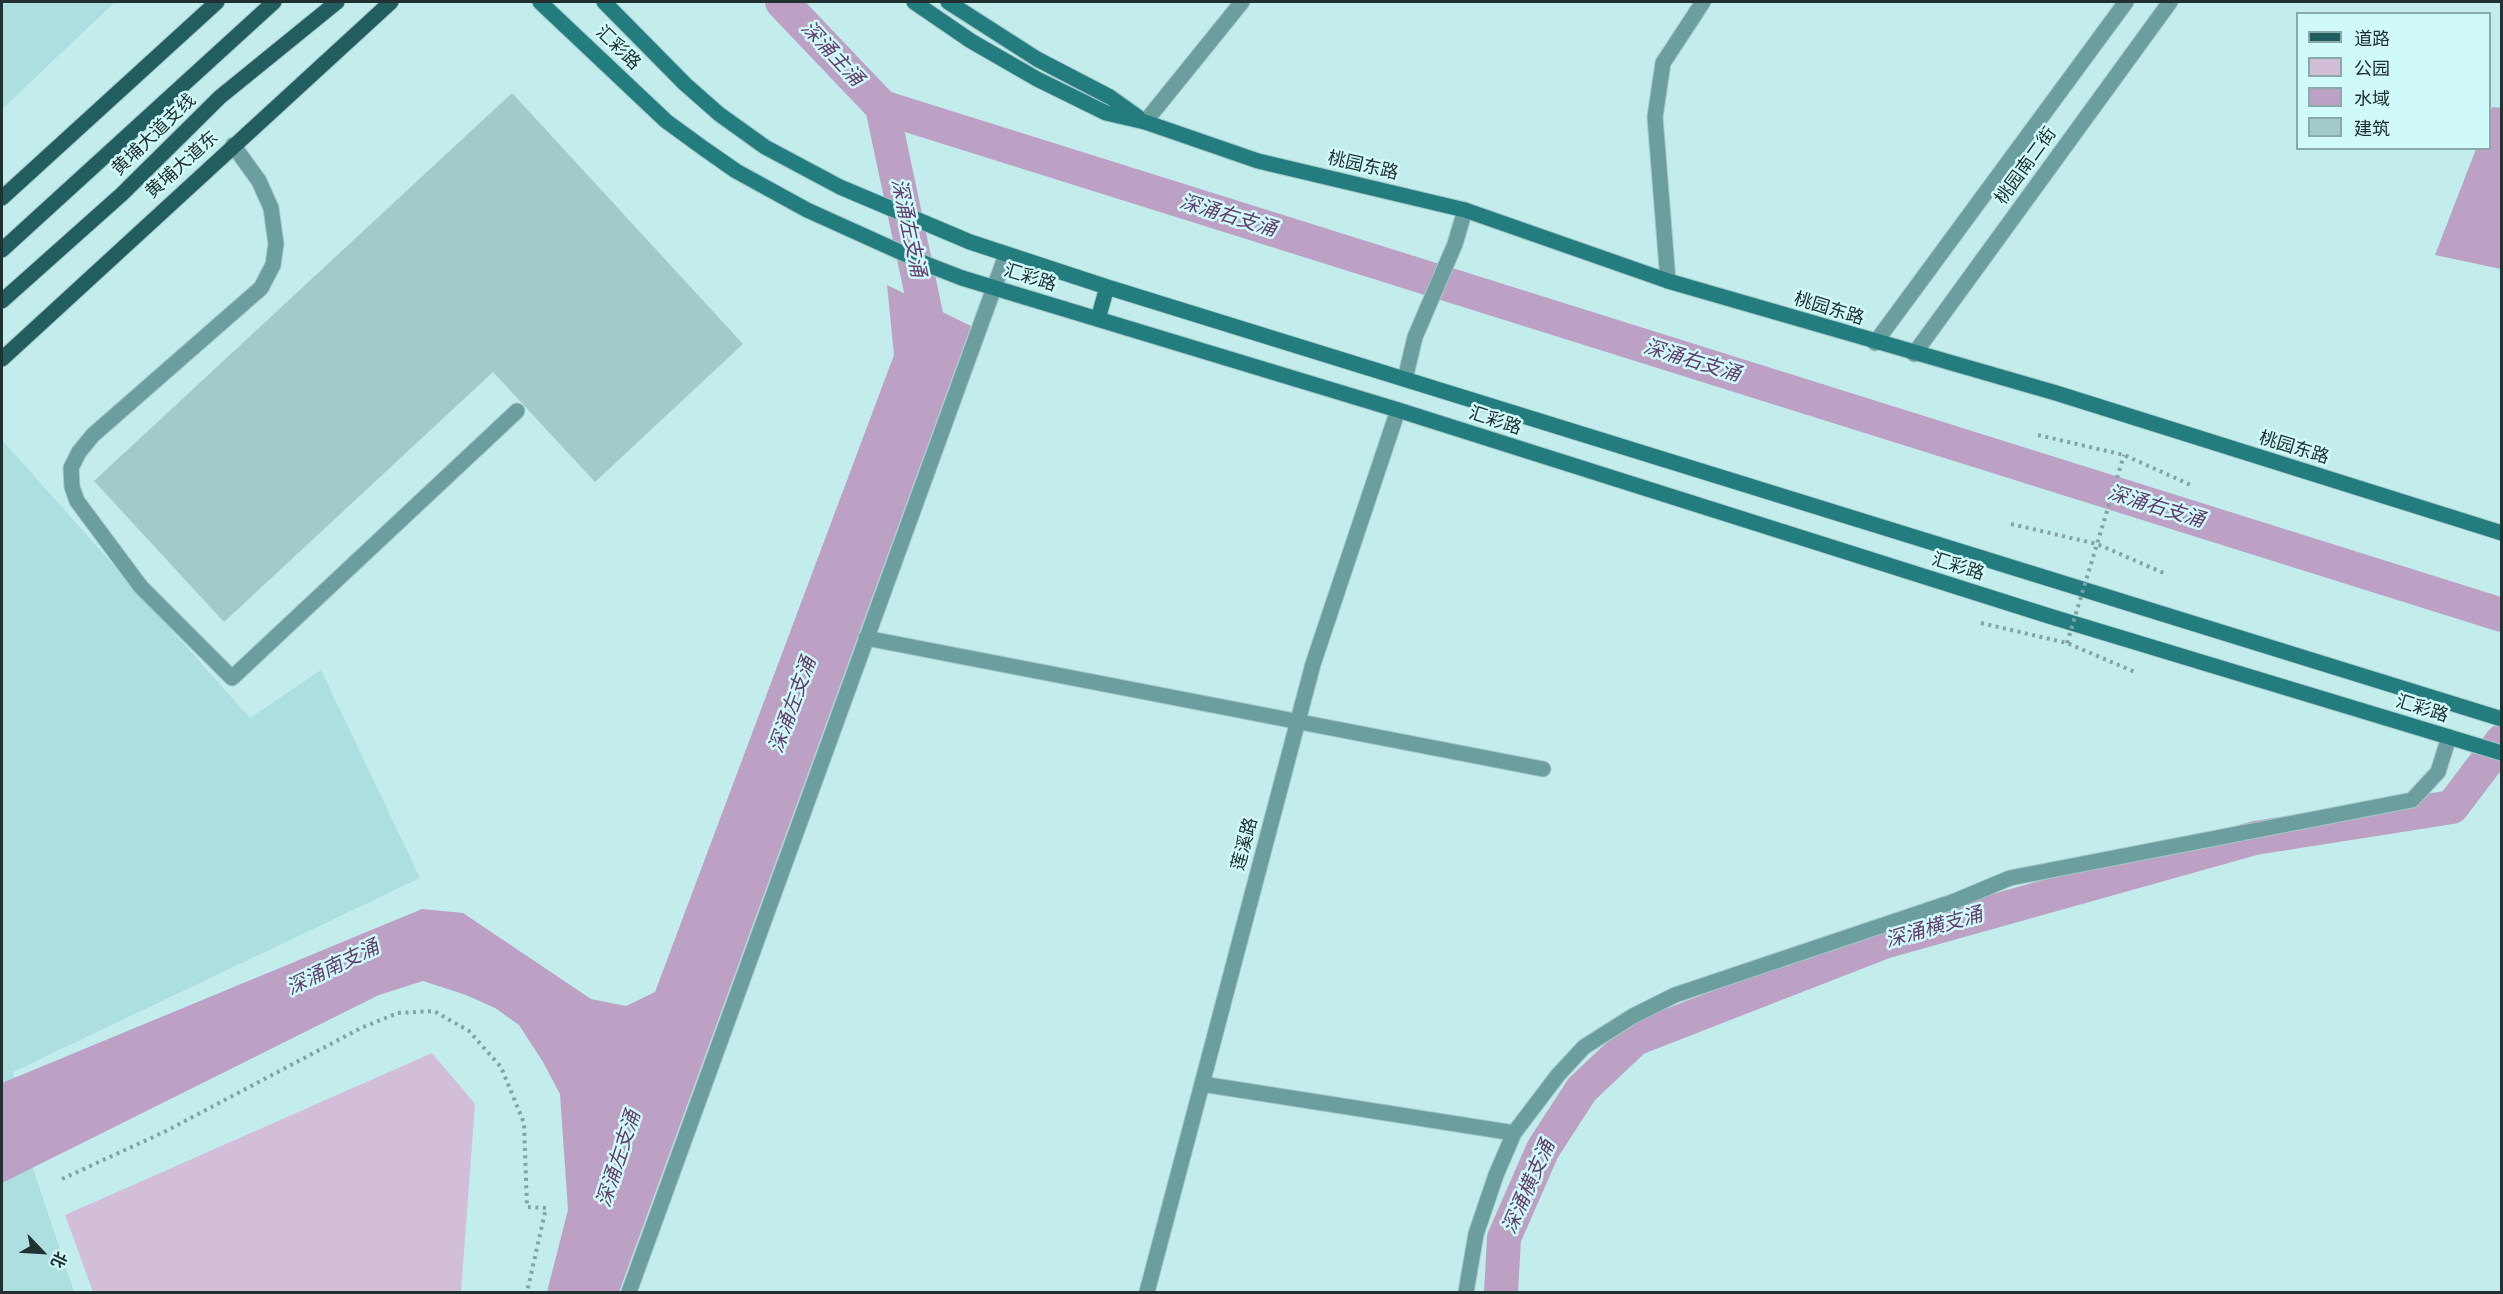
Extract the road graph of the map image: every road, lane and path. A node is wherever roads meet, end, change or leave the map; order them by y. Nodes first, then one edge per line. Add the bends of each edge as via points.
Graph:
1 (216, 2) edge
2 (274, 2) edge
3 (337, 2) edge
4 (391, 2) edge
5 (540, 2) edge
6 (604, 2) edge
7 (914, 2) edge
8 (948, 2) edge
9 (1242, 2) edge
10 (1703, 2) edge
11 (2126, 2) edge
12 (2170, 2) edge
13 (550, 7) edge
14 (1145, 122) junction
15 (233, 145) junction
16 (2, 198) edge
17 (1465, 210) junction
18 (2, 250) edge
19 (1006, 255) junction
20 (1668, 281) junction
21 (994, 287) junction
22 (1107, 287) junction
23 (2, 301) edge
24 (1098, 319) junction
25 (1875, 343) junction
26 (1914, 354) junction
27 (2, 359) edge
28 (1405, 379) junction
29 (1398, 410) junction
30 (517, 411) dead end
31 (2038, 435) dead end
32 (2124, 455) junction
33 (2193, 486) dead end
34 (2011, 524) dead end
35 (2502, 533) edge
36 (2097, 544) junction
37 (2166, 574) dead end
38 (1981, 623) dead end
39 (866, 638) junction
40 (2067, 643) junction
41 (2135, 672) dead end
42 (2502, 719) edge
43 (1298, 722) junction
44 (2449, 737) junction
45 (2502, 753) edge
46 (1543, 769) dead end
47 (1202, 1084) junction
48 (1514, 1133) junction
49 (62, 1179) dead end
50 (527, 1293) edge
51 (629, 1293) edge
52 (1147, 1293) edge
53 (1466, 1293) edge

1 - 16 main road
2 - 18 main road, 黄埔大道支线
3 - 23 main road, 黄埔大道支线 via 220,97 122,194
4 - 15 main road, 黄埔大道东
5 - 13 street, 汇彩路
6 - 19 street, 汇彩路 via 685,84 765,147 863,198
7 - 14 street, 桃园东路 via 971,42 1037,79 1106,113
8 - 14 street, 桃园东路 via 1037,59 1110,97
9 - 14 street
10 - 20 street via 1663,63 1655,117
11 - 25 street, 桃园南二街
12 - 26 street, 桃园南二街
13 - 21 street, 汇彩路 via 666,121 771,192 858,235 962,278
14 - 17 street, 桃园东路 via 1258,161
15 - 27 main road, 黄埔大道东
15 - 30 street via 259,181 271,208 276,244 269,273 261,288 93,435 71,468 77,501 141,587 232,678
17 - 20 street, 桃园东路
17 - 28 street via 1455,244 1426,307
19 - 21 street
19 - 22 street, 汇彩路
20 - 25 street, 桃园东路
21 - 24 street, 汇彩路
21 - 39 street
22 - 24 street
22 - 28 street, 汇彩路
24 - 29 street, 汇彩路
25 - 26 street, 桃园东路
26 - 35 street, 桃园东路 via 2056,393
28 - 42 street, 汇彩路
29 - 43 street, 莲溪路 via 1335,593
29 - 44 street, 汇彩路 via 2049,616
31 - 32 path
32 - 33 path
32 - 36 path, bridge
34 - 36 path
36 - 37 path
36 - 40 path, bridge
38 - 40 path
39 - 43 street
39 - 51 street
40 - 41 path
43 - 46 street
43 - 47 street, 莲溪路
44 - 45 street, 汇彩路
44 - 48 street via 2438,772 2412,800 2010,878 1955,901 1675,995 1632,1016 1584,1047
47 - 48 street
47 - 52 street, 莲溪路
48 - 53 street via 1476,1234
49 - 50 path via 164,1132 361,1028 398,1014 434,1011 469,1031 501,1067 524,1123 527,1207 546,1208

